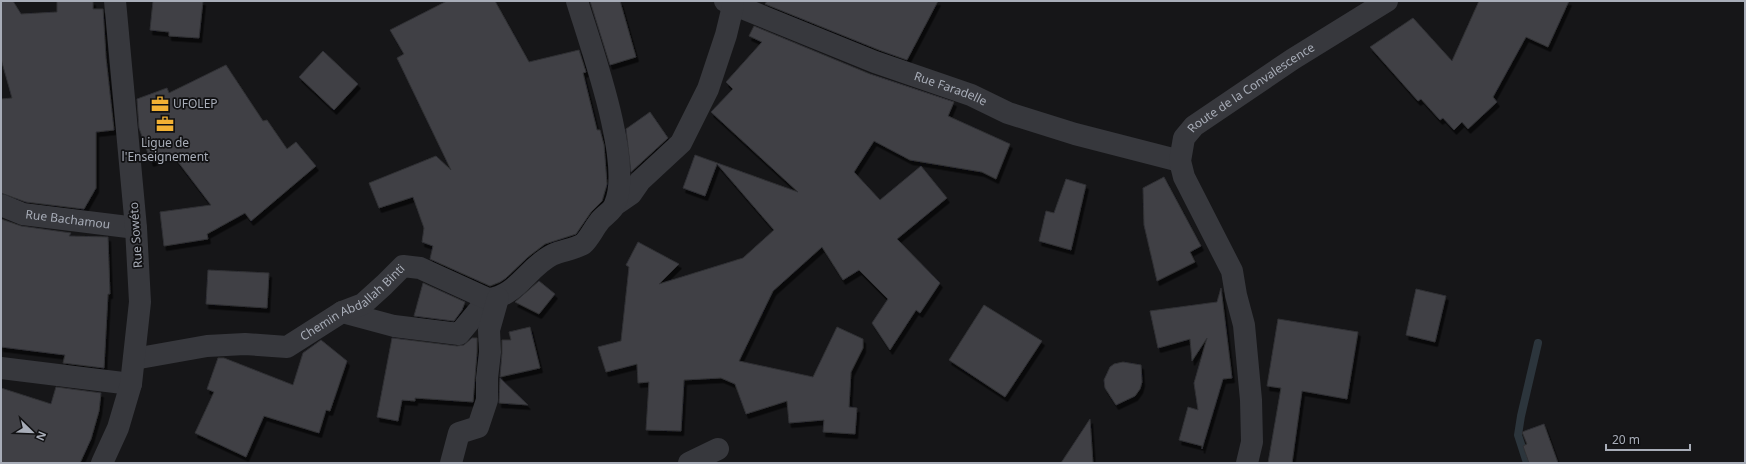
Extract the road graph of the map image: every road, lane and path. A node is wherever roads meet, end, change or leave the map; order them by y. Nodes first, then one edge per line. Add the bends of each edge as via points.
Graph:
1 (114, 1) edge
2 (577, 1) edge
3 (1387, 1) edge
4 (729, 3) edge
5 (1180, 161) junction
6 (1, 205) edge
7 (615, 206) junction
8 (136, 228) junction
9 (493, 298) junction
10 (342, 312) junction
11 (134, 359) junction
12 (1, 368) edge
13 (131, 384) junction
14 (718, 450) dead end
15 (102, 463) edge
16 (451, 463) edge
17 (689, 463) edge
18 (1247, 463) edge

1 - 8 street, Rue Sowéto
2 - 7 street via 603,86 616,141 621,181
3 - 5 street, Route de la Convalescence via 1293,59 1194,126 1184,138
4 - 5 street, Rue Faradelle via 875,62 971,95 1008,114
4 - 7 street via 726,35 708,89 681,143 640,181 631,194
5 - 18 street, Route de la Convalescence via 1191,194 1232,271 1244,325 1252,442
6 - 8 street, Rue Bachamou via 23,214
7 - 9 street via 601,219 584,243 552,255 523,277 513,289
8 - 11 street, Rue Sowéto via 140,302
9 - 10 street via 459,334 394,326
9 - 10 street, Chemin Abdallah Binti via 420,268 403,266 362,304
9 - 16 street via 489,330 487,400 478,427 459,433
10 - 11 street, Chemin Abdallah Binti via 287,347 245,344 206,346
11 - 13 street, Rue Sowéto
12 - 13 street
13 - 15 street, Rue Sowéto via 118,428
14 - 17 street

